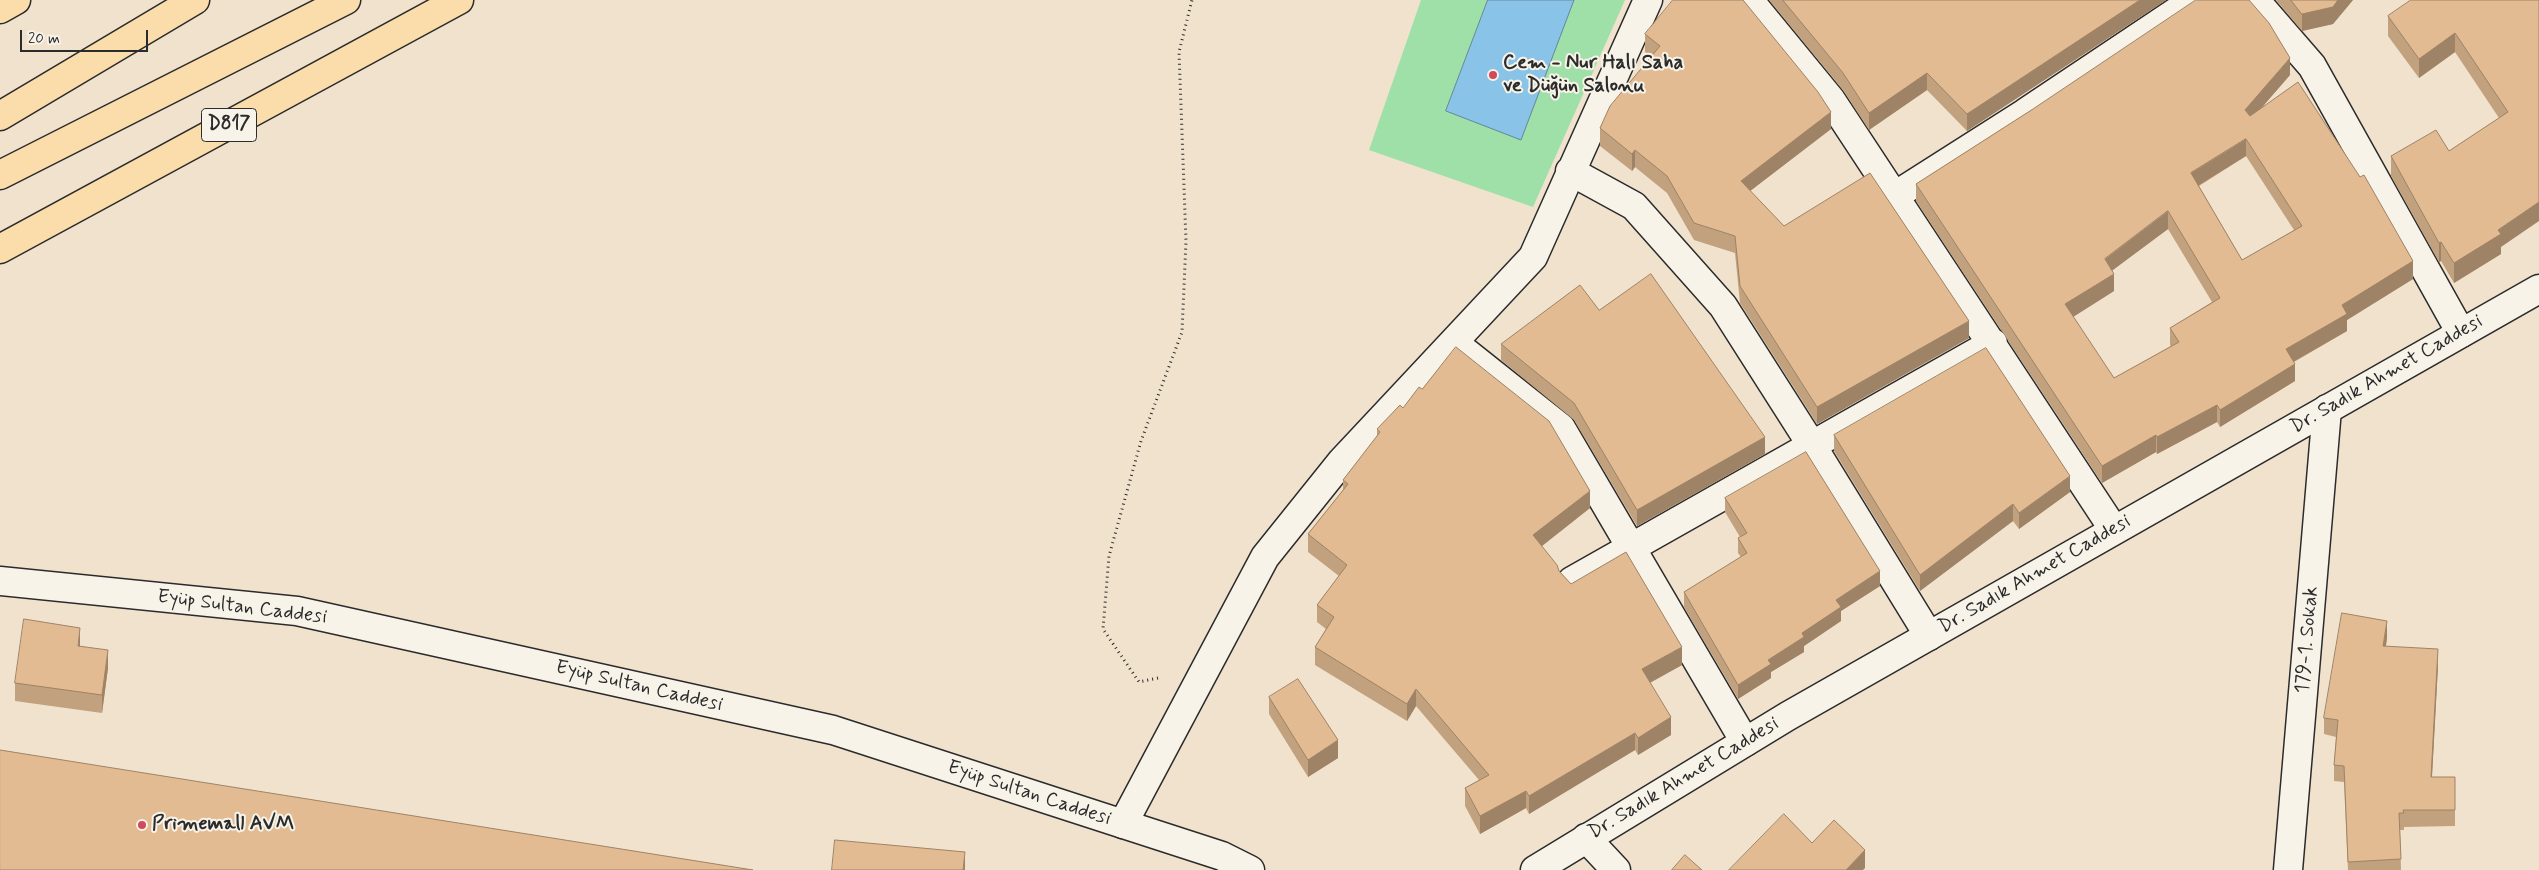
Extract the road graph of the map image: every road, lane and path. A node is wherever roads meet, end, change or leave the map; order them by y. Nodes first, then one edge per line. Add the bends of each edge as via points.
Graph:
1 (16, 0) edge
2 (195, 0) edge
3 (346, 0) edge
4 (459, 0) edge
5 (1192, 0) edge
6 (1648, 0) edge
7 (1748, 0) edge
8 (2194, 0) edge
9 (2255, 0) edge
10 (0, 9) edge
11 (0, 116) edge
12 (1570, 170) junction
13 (0, 176) edge
14 (1893, 197) junction
15 (0, 249) edge
16 (2539, 289) edge
17 (2461, 332) junction
18 (1454, 343) junction
19 (1993, 343) junction
20 (2328, 409) junction
21 (1811, 444) junction
22 (2114, 530) junction
23 (1632, 547) junction
24 (3, 580) edge
25 (1572, 581) edge
26 (1928, 636) junction
27 (1206, 667) junction
28 (1745, 742) junction
29 (1122, 824) junction
30 (1586, 838) junction
31 (1250, 870) edge
32 (1535, 870) edge
33 (1616, 870) edge
34 (2288, 870) edge

1 - 10 main road
2 - 11 main road
3 - 13 main road
4 - 15 main road, D817
5 - 27 path via 1179,52 1186,241 1182,332 1141,441 1109,556 1103,629 1139,682
6 - 12 street
7 - 14 street via 1831,100
8 - 14 street
9 - 17 street via 2312,66
12 - 18 street via 1534,257
12 - 21 street via 1634,206 1723,306
14 - 19 street
16 - 17 street, Dr. Sadık Ahmet Caddesi
17 - 20 street, Dr. Sadık Ahmet Caddesi
18 - 23 street via 1560,428
18 - 27 street via 1342,461 1265,557
19 - 21 street
19 - 22 street
20 - 22 street, Dr. Sadık Ahmet Caddesi
20 - 34 street, 179-1. Sokak
21 - 23 street
21 - 26 street
22 - 26 street, Dr. Sadık Ahmet Caddesi
23 - 25 street
23 - 28 street
24 - 29 street, Eyüp Sultan Caddesi via 297,611 833,730
26 - 28 street, Dr. Sadık Ahmet Caddesi
27 - 29 street
28 - 30 street, Dr. Sadık Ahmet Caddesi
29 - 31 street, Eyüp Sultan Caddesi via 1222,856
30 - 32 street, Dr. Sadık Ahmet Caddesi
30 - 33 street

